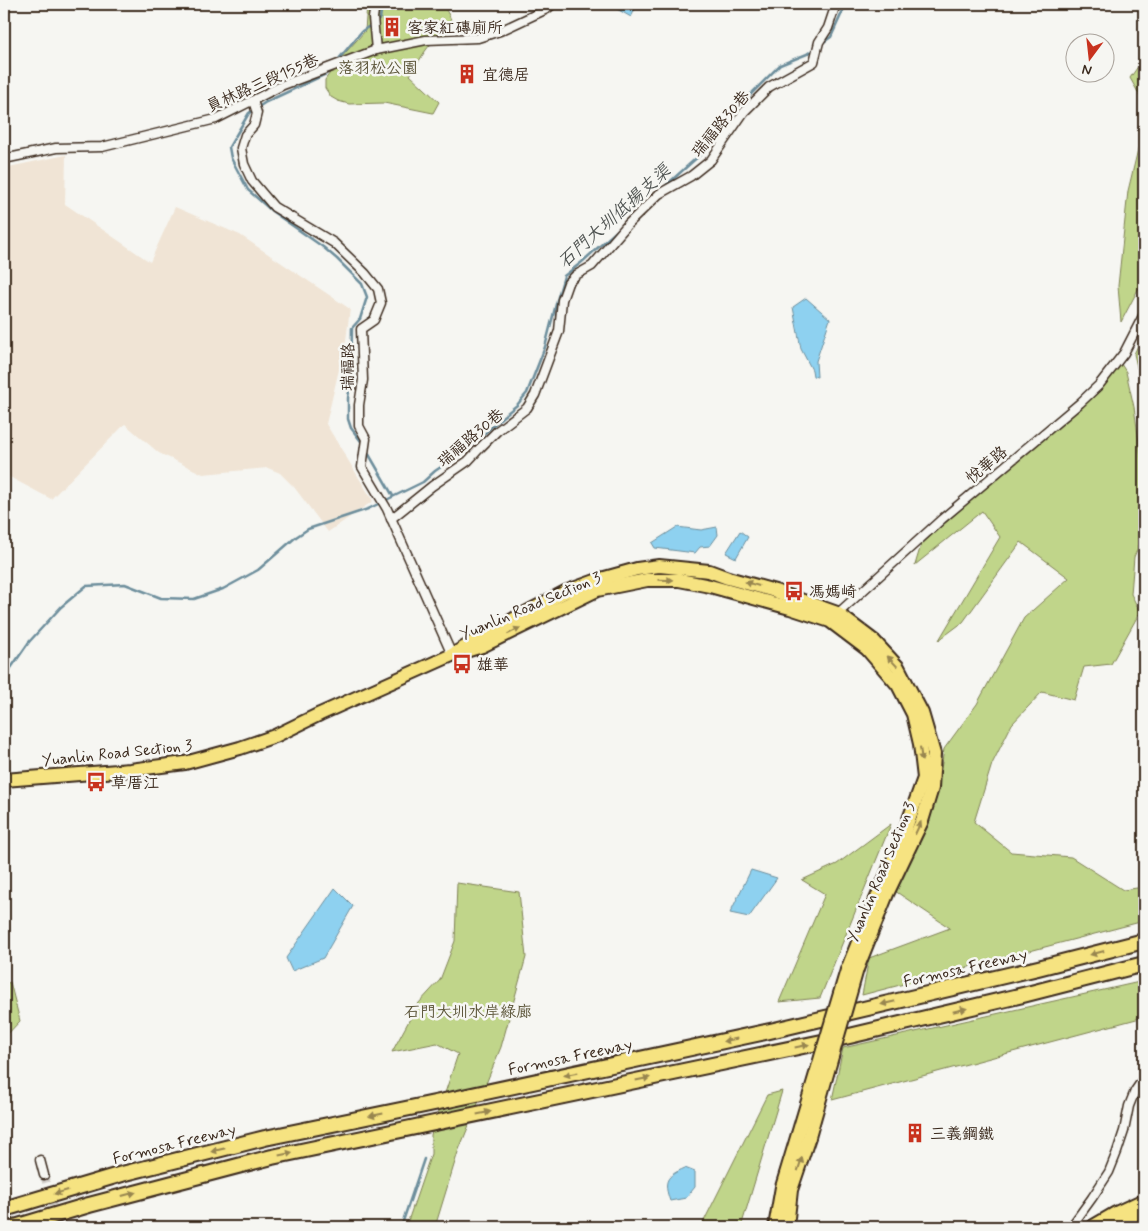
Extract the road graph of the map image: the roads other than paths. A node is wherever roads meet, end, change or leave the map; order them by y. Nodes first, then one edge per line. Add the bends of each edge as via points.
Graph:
1 (375, 4) edge
2 (553, 4) edge
3 (836, 4) edge
4 (376, 50) junction
5 (255, 106) junction
6 (4, 160) edge
7 (1144, 314) edge
8 (391, 519) junction
9 (834, 617) junction
10 (452, 654) junction
11 (4, 780) edge
12 (1144, 940) edge
13 (1144, 964) edge
14 (1144, 1078) edge
15 (40, 1160) dead end
16 (44, 1175) tunnel mouth
17 (786, 1188) junction
18 (1144, 1200) edge
19 (4, 1209) edge
20 (1144, 1211) edge
21 (15, 1227) edge
22 (775, 1227) edge
23 (787, 1227) edge
24 (1071, 1227) edge
25 (1092, 1227) edge
26 (1108, 1227) edge

1 - 4 street
2 - 4 street, 員林路三段155巷 via 500,31 478,38 426,40
3 - 8 street, 瑞福路30巷 via 814,62 769,87 744,112 711,160 660,194 628,224 592,266 568,283 558,331 535,395 527,408 497,431 468,461
4 - 5 street, 員林路三段155巷 via 283,85
5 - 6 street, 員林路三段155巷 via 112,145 56,148
5 - 8 street, 瑞福路 via 254,125 245,135 241,148 252,181 274,206 334,243 378,289 381,303 374,320 361,329 364,380 359,426 366,439 362,467
7 - 9 street, 悅華路 via 1124,352 1099,385 942,519
8 - 10 street, 瑞福路
9 - 10 main road, Yuanlin Road Section 3 via 775,591 709,571 659,566 637,569 565,592
9 - 17 main road, Yuanlin Road Section 3, bridge via 874,641 898,667 922,712 934,754 932,788 922,821 852,970
10 - 11 main road, Yuanlin Road Section 3 via 275,736 240,748 185,763
12 -> 19 highway, Formosa Freeway via 770,1031 255,1140
21 -> 13 highway via 89,1204 272,1157 841,1038
14 - 24 street via 1129,1106 1118,1152 1109,1172
15 - 16 street
17 - 22 main road
17 - 23 main road
18 - 25 main road
20 - 26 main road

